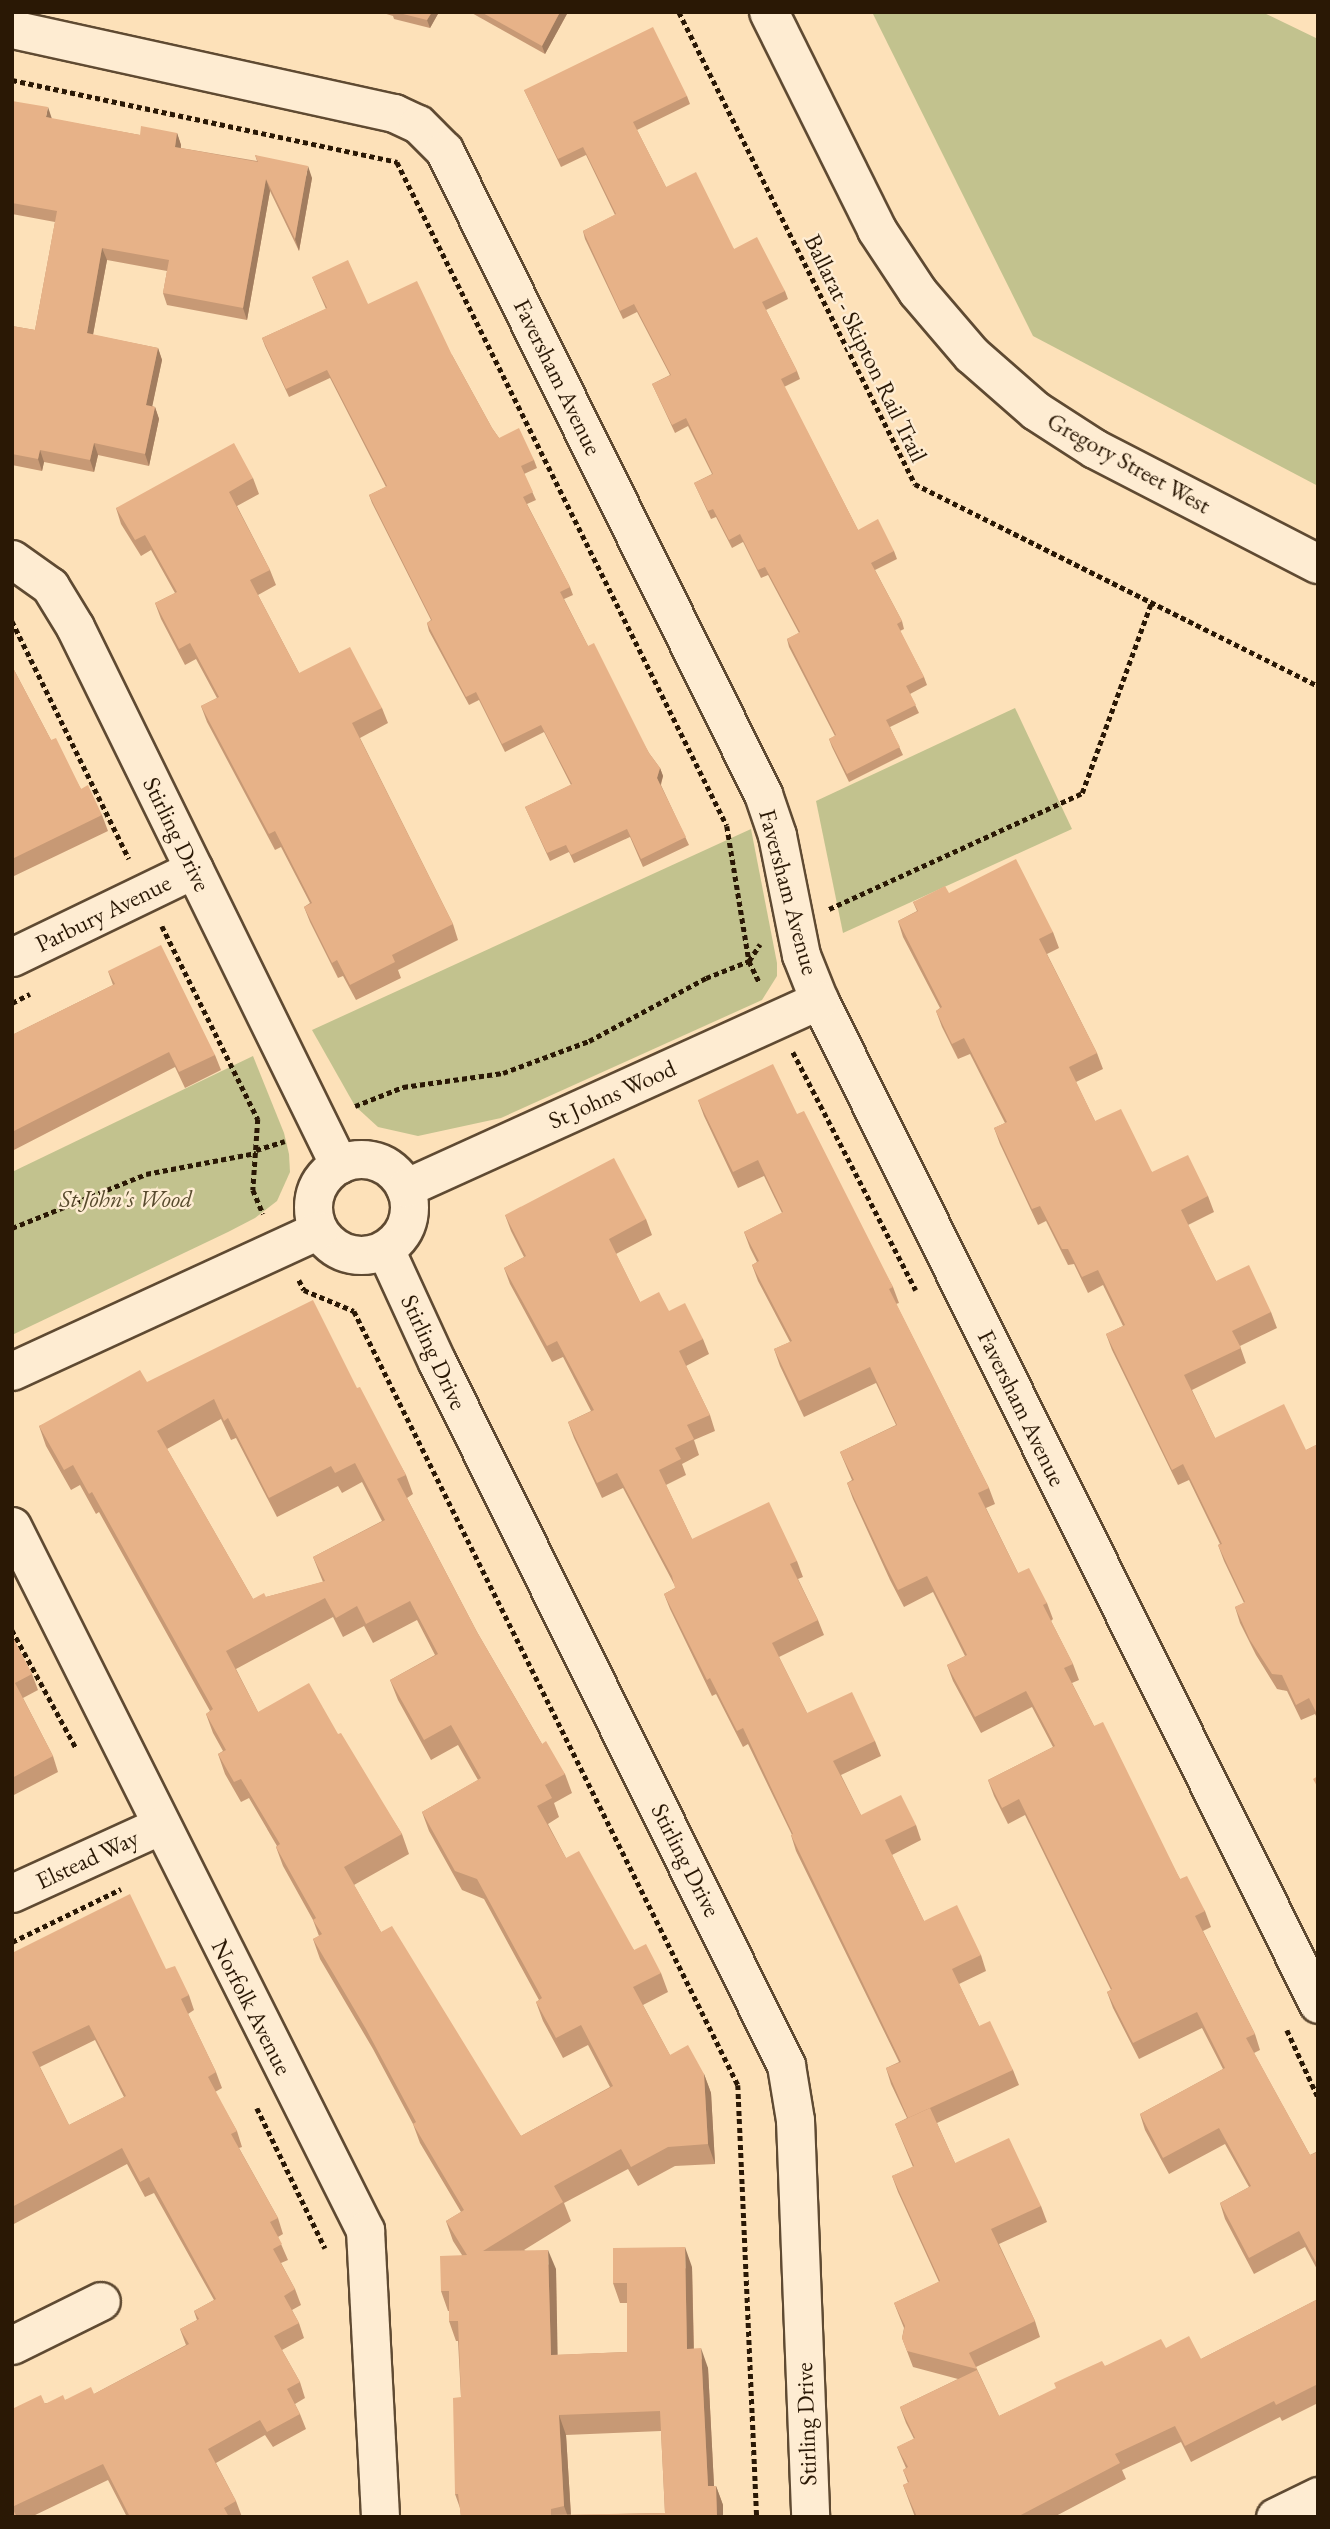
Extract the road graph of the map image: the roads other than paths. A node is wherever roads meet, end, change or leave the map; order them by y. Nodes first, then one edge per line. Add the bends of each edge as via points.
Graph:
1 (769, 12) edge
2 (12, 29) edge
3 (12, 559) edge
4 (1318, 564) edge
5 (194, 869) junction
6 (12, 957) edge
7 (820, 1000) junction
8 (339, 1165) junction
9 (405, 1188) junction
10 (318, 1230) junction
11 (385, 1249) junction
12 (12, 1371) edge
13 (12, 1526) edge
14 (161, 1825) junction
15 (12, 1893) edge
16 (1318, 2004) edge
17 (102, 2301) dead end
18 (12, 2345) edge
19 (1318, 2496) edge
20 (380, 2517) edge
21 (810, 2517) edge
22 (1275, 2517) edge

1 - 4 main road, Gregory Street West via 877,230 918,292 972,355 1035,411 1095,449
2 - 7 street, Faversham Avenue via 394,113 418,124 436,140 461,181 758,781 777,835 801,955
3 - 5 street, Stirling Drive via 44,580 63,606
5 - 6 street, Parbury Avenue
5 - 8 street, Stirling Drive
7 - 9 street, St Johns Wood
7 - 16 street, Faversham Avenue
8 - 9 street via 369,1160 396,1174
8 - 10 street via 327,1173 313,1200
9 - 11 street via 409,1215 397,1240
10 - 11 street via 348,1253 371,1255
10 - 12 street
11 - 21 street, Stirling Drive via 786,2065 795,2120
13 - 14 street, Norfolk Avenue
14 - 15 street, Elstead Way
14 - 20 street, Norfolk Avenue via 365,2230
17 - 18 street
19 - 22 street

